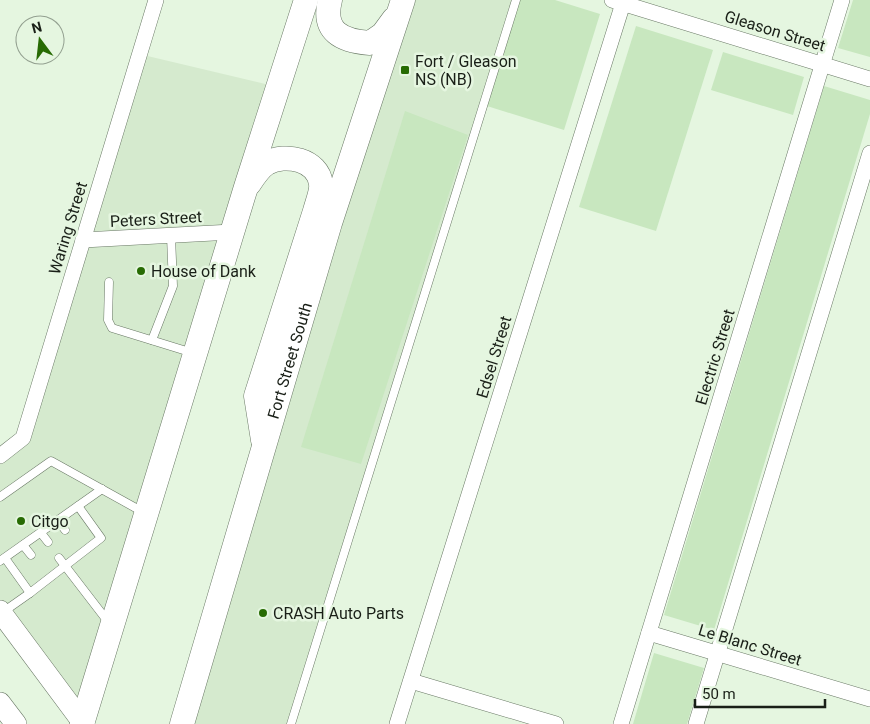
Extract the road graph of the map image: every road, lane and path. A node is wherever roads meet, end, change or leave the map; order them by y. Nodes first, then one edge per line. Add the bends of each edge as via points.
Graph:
1 (156, 0) edge
2 (306, 0) edge
3 (330, 0) edge
4 (516, 0) edge
5 (842, 0) edge
6 (619, 1) edge
7 (401, 6) edge
8 (822, 64) junction
9 (870, 78) edge
10 (870, 153) edge
11 (246, 187) junction
12 (232, 232) junction
13 (171, 236) junction
14 (83, 240) junction
15 (109, 282) dead end
16 (152, 340) junction
17 (195, 353) junction
18 (264, 448) junction
19 (0, 456) edge
20 (102, 489) junction
21 (0, 497) edge
22 (78, 506) junction
23 (146, 514) junction
24 (58, 520) junction
25 (65, 530) dead end
26 (41, 533) junction
27 (48, 542) dead end
28 (23, 545) junction
29 (76, 546) dead end
30 (81, 553) junction
31 (30, 556) dead end
32 (59, 558) dead end
33 (2, 559) edge
34 (64, 566) junction
35 (42, 571) dead end
36 (48, 579) junction
37 (30, 593) junction
38 (1, 612) edge
39 (112, 627) junction
40 (649, 633) junction
41 (718, 654) junction
42 (410, 681) junction
43 (870, 700) edge
44 (83, 723) edge
45 (182, 724) edge
46 (291, 724) edge
47 (397, 724) edge
48 (556, 724) edge
49 (621, 724) edge
50 (696, 724) edge

1 - 14 street, Waring Street
2 - 11 main road
3 - 7 main road via 327,13 330,23 344,39 355,42 370,43 383,34
4 - 46 lane
5 - 8 street, Electric Street
6 - 8 street, Gleason Street
6 - 42 street, Edsel Street
7 - 18 main road, Fort Street South via 330,223
8 - 9 street, Gleason Street
8 - 40 street, Electric Street
10 - 41 street
11 - 12 main road
11 - 18 main road via 267,163 286,158 310,166 318,174 321,184 256,396
12 - 13 street, Peters Street
12 - 17 main road
13 - 14 street, Peters Street
13 - 16 lane via 173,286
14 - 19 street, Waring Street via 23,438
15 - 16 lane via 108,320 112,328
16 - 17 lane
17 - 23 main road
18 - 45 main road, Fort Street South
20 - 21 lane via 51,461
20 - 22 lane
20 - 23 lane
22 - 24 lane
22 - 30 lane via 101,538
23 - 39 main road
24 - 25 lane
24 - 26 lane
26 - 27 lane
26 - 28 lane
28 - 31 lane
28 - 33 lane
29 - 30 lane
30 - 34 lane
32 - 34 lane
33 - 37 lane
34 - 36 lane
34 - 39 lane
35 - 36 lane
36 - 37 lane
37 - 38 lane
38 - 44 main road
39 - 44 main road
40 - 41 street, Le Blanc Street
40 - 49 street, Electric Street
41 - 43 street, Le Blanc Street
41 - 50 street
42 - 47 street, Edsel Street
42 - 48 street

